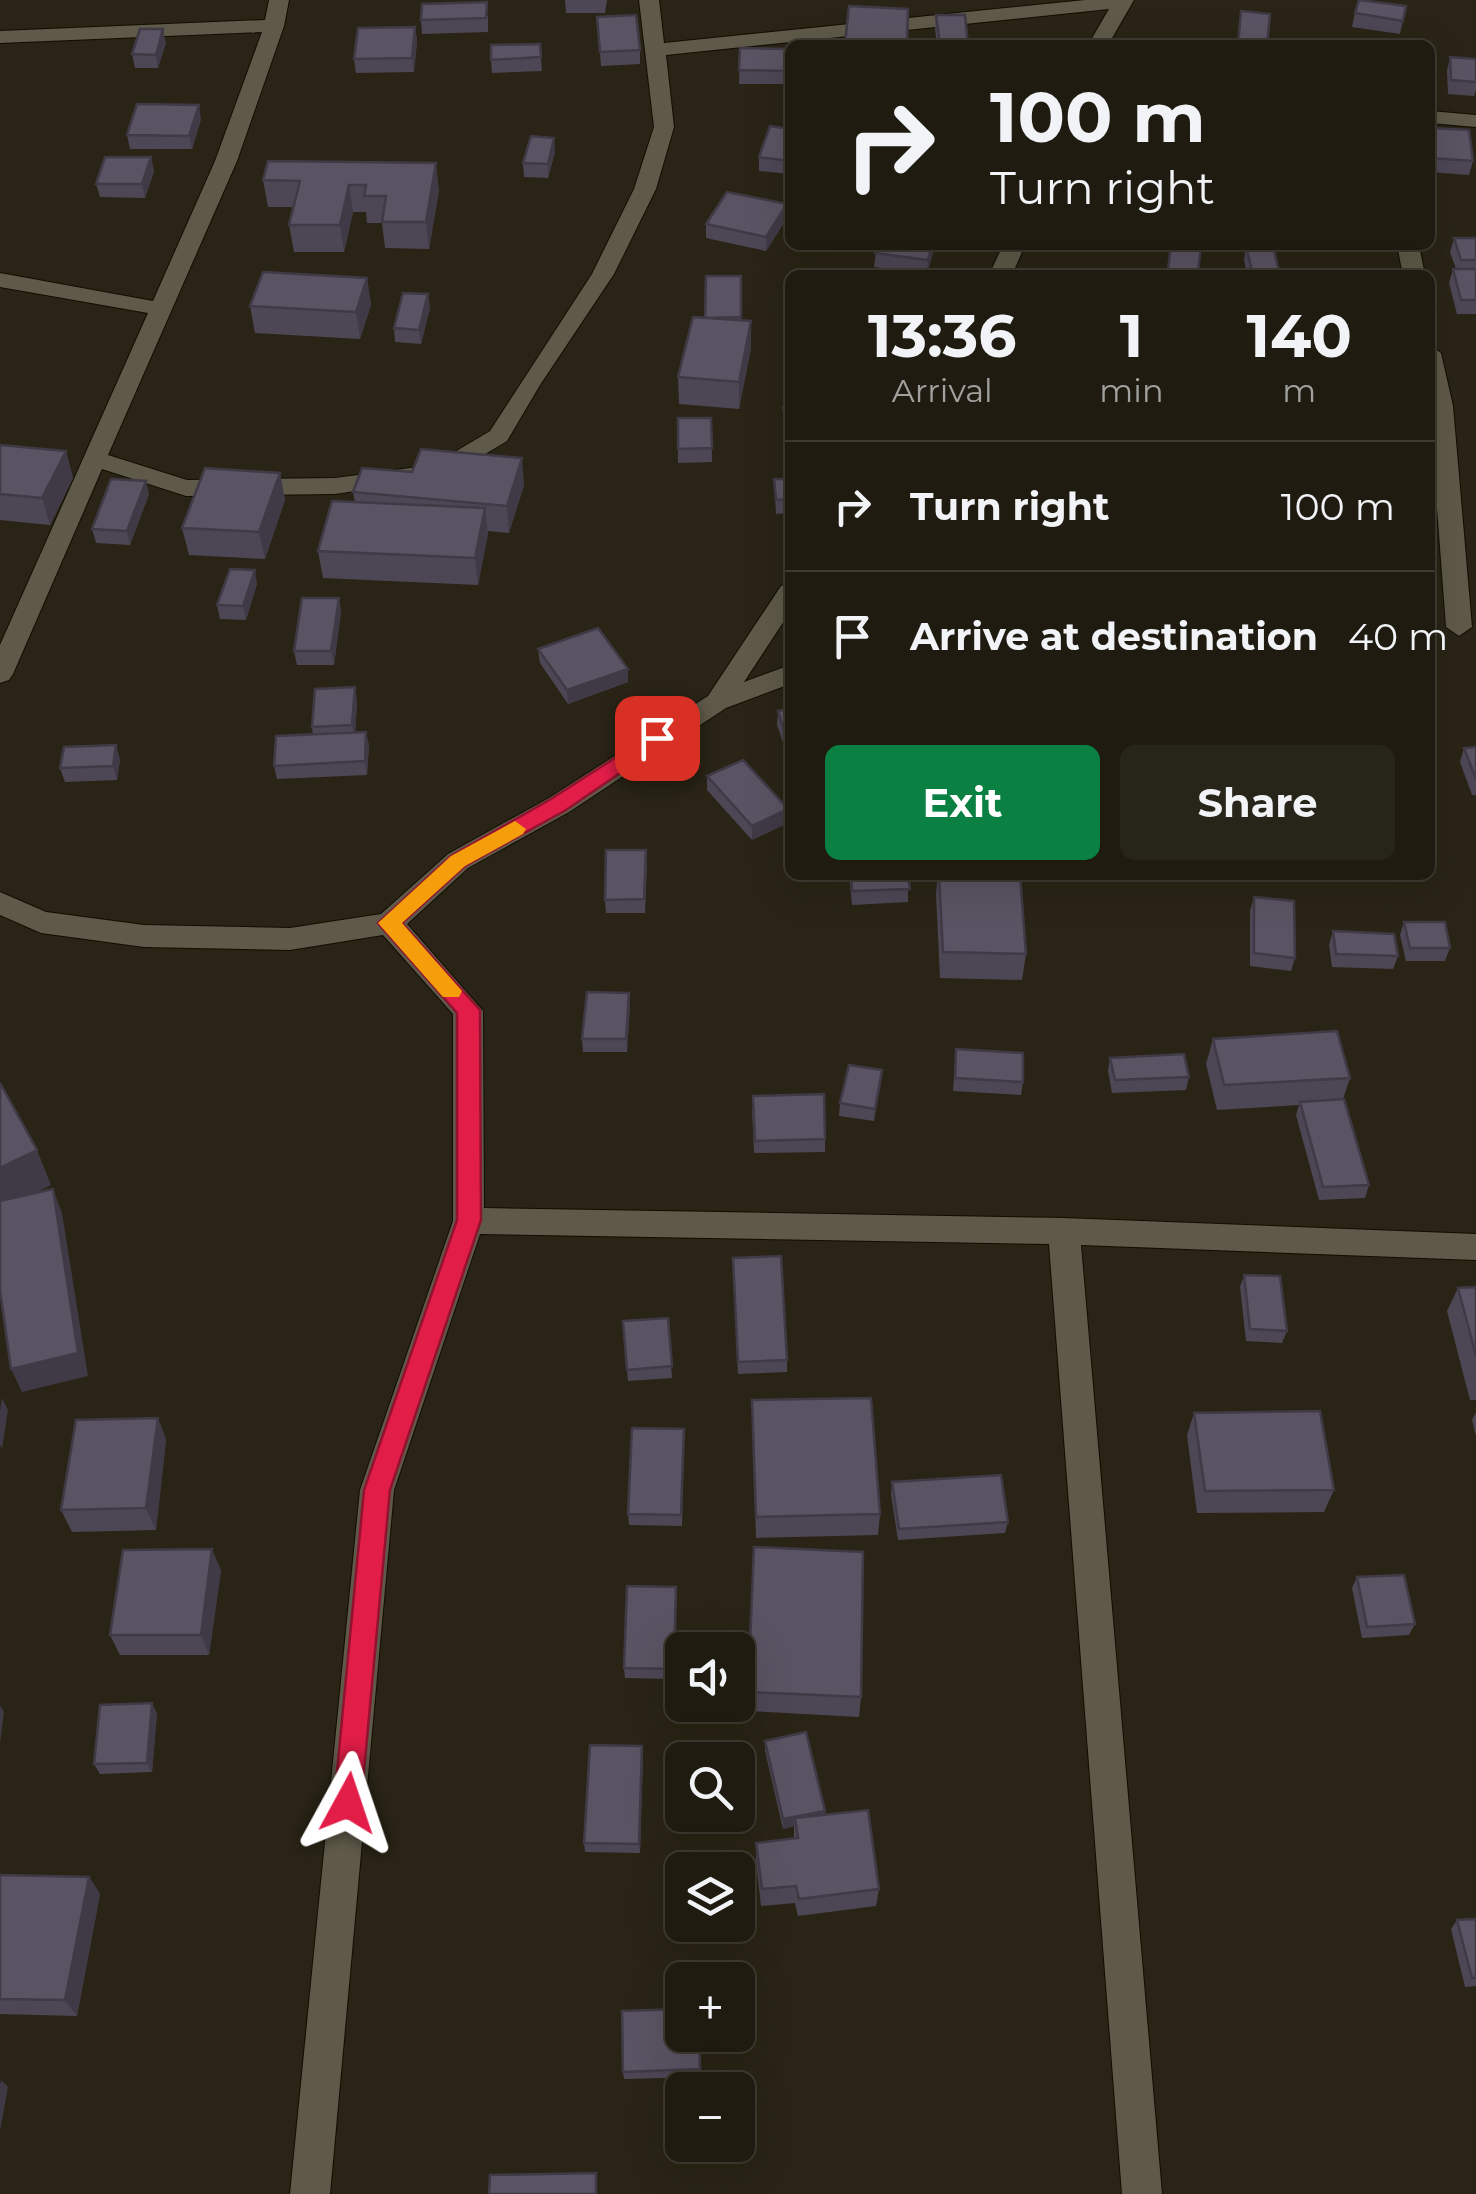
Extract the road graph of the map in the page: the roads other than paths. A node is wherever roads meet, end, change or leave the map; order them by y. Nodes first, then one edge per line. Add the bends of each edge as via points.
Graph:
1 (278, 0) edge
2 (648, 0) edge
3 (1124, 1) edge
4 (274, 26) junction
5 (0, 38) edge
6 (1101, 40) edge
7 (657, 50) junction
8 (1435, 117) edge
9 (1476, 121) edge
10 (0, 280) edge
11 (161, 309) junction
12 (1435, 377) edge
13 (96, 458) junction
14 (785, 600) edge
15 (1468, 627) edge
16 (1435, 628) edge
17 (0, 674) edge
18 (785, 676) edge
19 (717, 702) junction
20 (0, 903) edge
21 (389, 923) junction
22 (469, 1220) junction
23 (1064, 1230) junction
24 (1476, 1247) edge
25 (310, 2194) edge
26 (1142, 2194) edge

1 - 4 street
2 - 7 street
3 - 6 street
3 - 7 street
4 - 5 street
4 - 11 street via 226,161
7 - 13 street via 664,128 645,189 603,274 499,436 439,472 335,486 186,488
8 - 9 street
10 - 11 street
11 - 13 street
12 - 15 street
13 - 17 street
14 - 19 street
15 - 16 street
18 - 19 street
19 - 21 street via 559,805 458,861
20 - 21 street via 42,922 144,936 290,939
21 - 22 street via 468,1010
22 - 23 street
22 - 25 street via 377,1490
23 - 24 street
23 - 26 street

